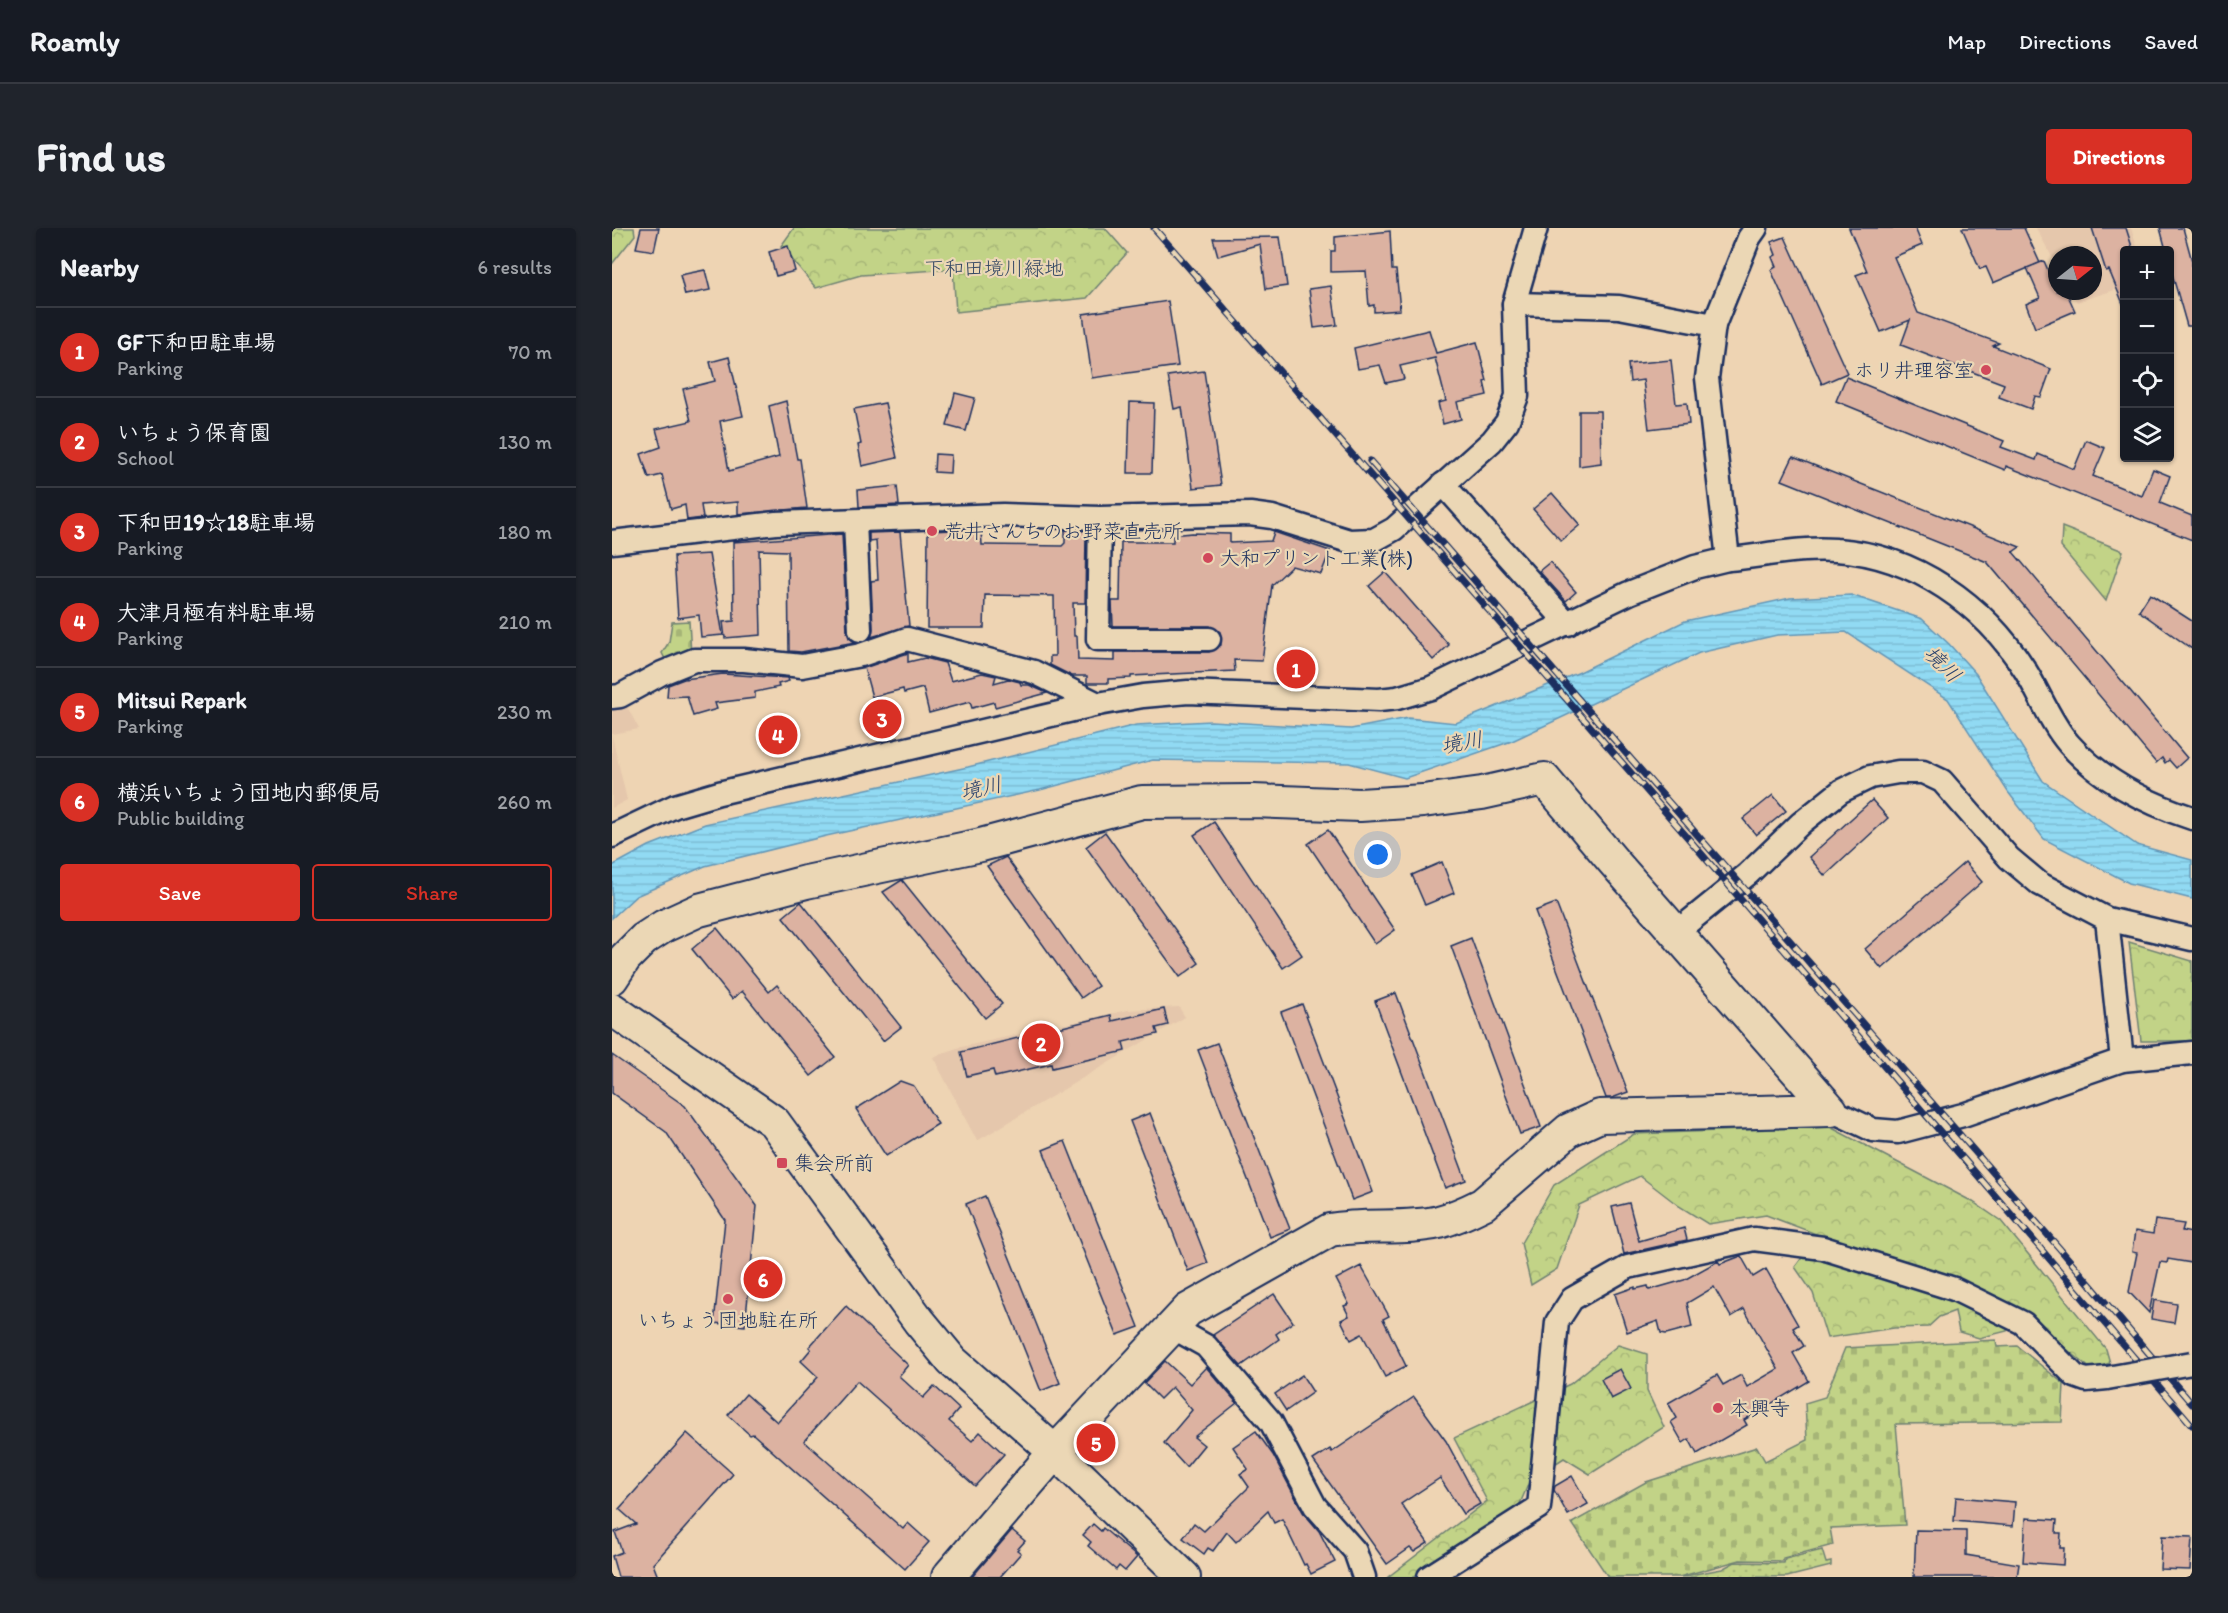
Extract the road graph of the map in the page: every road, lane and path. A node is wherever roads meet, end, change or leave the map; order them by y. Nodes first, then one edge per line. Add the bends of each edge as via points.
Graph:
1 (1536, 228) edge
2 (1756, 228) edge
3 (1514, 304) junction
4 (1714, 325) junction
5 (1443, 484) junction
6 (1100, 518) junction
7 (855, 522) junction
8 (612, 542) edge
9 (1728, 560) junction
10 (1568, 624) junction
11 (860, 630) dead end
12 (1209, 639) dead end
13 (612, 697) edge
14 (1098, 704) junction
15 (2192, 818) edge
16 (612, 836) edge
17 (2107, 919) junction
18 (1675, 933) junction
19 (2192, 939) edge
20 (612, 978) edge
21 (612, 1009) edge
22 (2192, 1053) edge
23 (2122, 1060) junction
24 (1831, 1110) junction
25 (1172, 1327) junction
26 (2192, 1363) edge
27 (1055, 1452) junction
28 (948, 1577) edge
29 (1184, 1577) edge
30 (1364, 1577) edge
31 (1429, 1577) edge

1 - 3 street
2 - 4 street
3 - 4 street via 1619,307
3 - 5 street via 1517,396 1507,422 1492,441
4 - 9 street via 1707,378
5 - 6 street via 1394,529 1374,540 1349,541 1250,514
5 - 10 street
6 - 7 street via 1003,515
6 - 12 street via 1098,639
7 - 8 street via 776,523
7 - 11 street
9 - 10 street via 1695,567 1629,593
9 - 15 street via 1836,550 1887,561 1932,579 1980,615 2003,640 2068,742 2089,764 2139,796
10 - 14 street via 1431,688 1397,698 1188,692
13 - 14 street via 694,660 802,666 861,655 907,639 1034,672
14 - 16 street via 719,793 675,806
17 - 18 street via 2040,884 2009,858 1942,781 1923,772 1898,772 1870,777 1841,791
17 - 19 street
17 - 23 street
18 - 20 street via 1544,778 1482,792 1381,804 1142,802 699,910 644,939
18 - 24 street
21 - 27 street via 781,1129 952,1361
22 - 23 street
23 - 24 street via 1963,1115 1898,1132 1873,1130
24 - 25 street via 1600,1116 1569,1130 1483,1204 1466,1213 1438,1222 1356,1225 1330,1230 1196,1304
25 - 27 street
25 - 30 street via 1206,1346 1270,1422 1315,1506 1355,1551
26 - 31 street, bridge via 2086,1380 2075,1376 2023,1323 1954,1290 1823,1248 1754,1239 1628,1267 1572,1299 1557,1322 1539,1507
27 - 28 street
27 - 29 street

